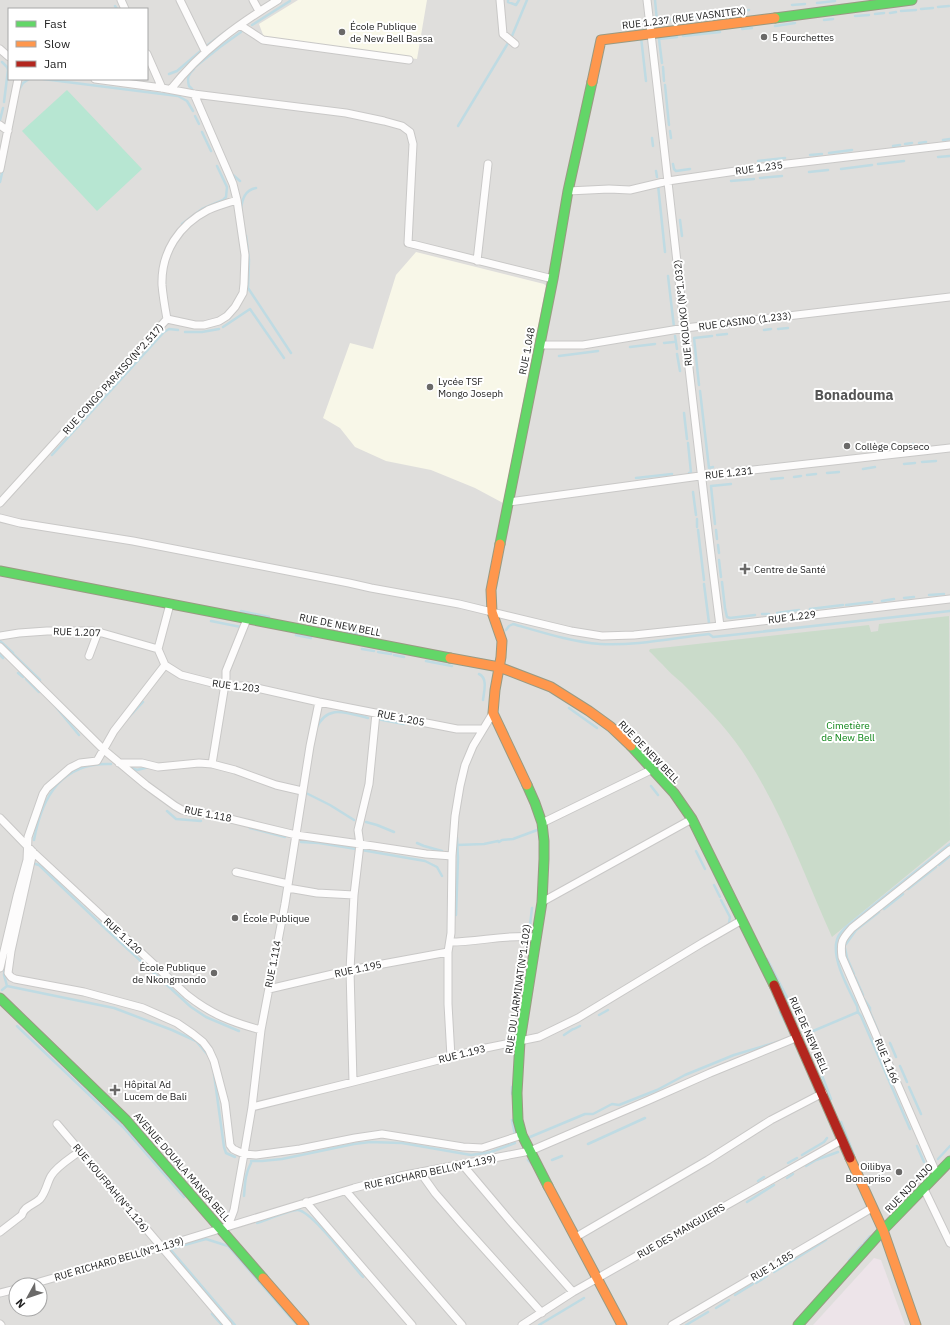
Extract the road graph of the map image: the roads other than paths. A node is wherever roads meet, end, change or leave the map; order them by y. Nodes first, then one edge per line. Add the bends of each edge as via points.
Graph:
1 (180, 0) edge
2 (253, 0) edge
3 (278, 0) edge
4 (500, 0) edge
5 (647, 0) edge
6 (912, 0) edge
7 (260, 11) junction
8 (240, 25) junction
9 (651, 33) junction
10 (601, 40) joint
11 (515, 44) dead end
12 (0, 49) edge
13 (205, 51) junction
14 (8, 56) edge
15 (148, 56) edge
16 (409, 60) dead end
17 (18, 80) edge
18 (102, 80) edge
19 (162, 88) junction
20 (171, 89) junction
21 (194, 94) junction
22 (0, 125) edge
23 (8, 131) junction
24 (950, 145) edge
25 (488, 164) dead end
26 (0, 169) edge
27 (668, 181) junction
28 (568, 191) junction
29 (237, 200) junction
30 (477, 260) junction
31 (553, 279) junction
32 (950, 298) edge
33 (167, 319) junction
34 (685, 328) junction
35 (540, 345) junction
36 (950, 448) edge
37 (700, 476) junction
38 (509, 502) junction
39 (0, 504) edge
40 (0, 518) edge
41 (0, 571) edge
42 (950, 599) edge
43 (170, 604) junction
44 (492, 612) junction
45 (247, 619) junction
46 (720, 626) junction
47 (98, 632) junction
48 (0, 636) edge
49 (0, 647) edge
50 (158, 649) junction
51 (89, 656) dead end
52 (165, 665) junction
53 (499, 667) junction
54 (224, 686) junction
55 (319, 702) junction
56 (376, 713) junction
57 (493, 713) junction
58 (483, 729) junction
59 (104, 750) junction
60 (119, 762) junction
61 (212, 764) junction
62 (653, 768) junction
63 (302, 791) junction
64 (692, 819) junction
65 (1, 820) edge
66 (542, 823) junction
67 (296, 835) junction
68 (360, 844) junction
69 (27, 846) junction
70 (950, 850) edge
71 (33, 852) junction
72 (452, 856) junction
73 (236, 872) dead end
74 (288, 886) junction
75 (354, 895) junction
76 (542, 902) junction
77 (742, 920) junction
78 (536, 937) junction
79 (450, 942) junction
80 (448, 952) junction
81 (0, 968) edge
82 (350, 970) junction
83 (268, 989) junction
84 (0, 998) edge
85 (261, 1030) junction
86 (798, 1037) junction
87 (520, 1041) junction
88 (451, 1056) junction
89 (353, 1082) junction
90 (822, 1093) junction
91 (252, 1107) junction
92 (57, 1124) dead end
93 (522, 1135) junction
94 (842, 1140) junction
95 (80, 1151) junction
96 (530, 1151) junction
97 (244, 1154) junction
98 (950, 1161) edge
99 (462, 1164) junction
100 (420, 1172) junction
101 (937, 1175) junction
102 (924, 1189) junction
103 (346, 1191) junction
104 (306, 1202) junction
105 (872, 1208) junction
106 (224, 1228) junction
107 (883, 1230) junction
108 (0, 1232) edge
109 (576, 1237) junction
110 (950, 1243) edge
111 (161, 1247) junction
112 (598, 1279) junction
113 (48, 1280) edge
114 (573, 1292) junction
115 (542, 1313) junction
116 (228, 1325) edge
117 (304, 1325) edge
118 (412, 1325) edge
119 (462, 1325) edge
120 (522, 1325) edge
121 (622, 1325) edge
122 (672, 1325) edge
123 (798, 1325) edge
124 (916, 1325) edge

1 - 13 street
2 - 7 street
3 - 7 street
4 - 11 street via 503,34
5 - 9 street, RUE KOLOKO (N°1.032)
6 - 9 street, RUE 1.237 (RUE VASNITEX)
7 - 8 street
8 - 13 street
8 - 16 street via 263,40
9 - 10 street, RUE 1.237 (RUE VASNITEX)
9 - 27 street, RUE KOLOKO (N°1.032)
10 - 28 street, RUE 1.048
12 - 14 street
13 - 20 street
15 - 19 street
17 - 23 street
18 - 19 street
19 - 20 street
20 - 21 street
21 - 29 street via 233,184
21 - 30 street via 346,113 402,126 410,132 413,144 408,243
22 - 23 street
23 - 26 street
24 - 27 street, RUE 1.235
25 - 30 street
27 - 28 street, RUE 1.235 via 630,190
27 - 34 street, RUE KOLOKO (N°1.032)
28 - 31 street, RUE 1.048
29 - 33 street, RUE CONGO PARAISO(N°2.517) via 209,210 180,230 169,249 164,265 162,285
29 - 33 street via 245,255 241,298 227,316 212,323 195,325
30 - 31 street
31 - 35 street, RUE 1.048
32 - 34 street, RUE CASINO (1.233)
33 - 39 street, RUE CONGO PARAISO(N°2.517)
34 - 35 street, RUE CASINO (1.233) via 583,345
34 - 37 street, RUE KOLOKO (N°1.032)
35 - 38 street, RUE 1.048
36 - 37 street, RUE 1.231
37 - 38 street, RUE 1.231
37 - 46 street, RUE KOLOKO (N°1.032)
38 - 44 street, RUE 1.048 via 491,590
40 - 44 street, RUE 1.229 via 349,582
41 - 43 street, RUE DE NEW BELL
42 - 46 street, RUE 1.229
43 - 45 street, RUE DE NEW BELL
43 - 50 street
44 - 46 street, RUE 1.229 via 594,635 634,635
44 - 53 street, RUE 1.048 via 502,641
45 - 53 street, RUE DE NEW BELL
45 - 54 street via 228,665
47 - 48 street, RUE 1.207 via 47,631
47 - 50 street, RUE 1.207
47 - 51 street
49 - 59 street, RUE 1.118
50 - 52 street
52 - 54 street, RUE 1.203 via 181,676
52 - 59 street via 114,731
53 - 57 street
53 - 62 street, RUE DE NEW BELL via 551,687 589,711
54 - 55 street, RUE 1.203 via 248,686
54 - 61 street
55 - 56 street, RUE 1.205
55 - 63 street, RUE 1.114
56 - 58 street, RUE 1.205 via 457,729
56 - 68 street via 369,784 358,830
57 - 58 street
57 - 66 street, RUE DU LARMINAT(N°1.102) via 531,792
58 - 72 street via 472,746 464,772 455,816
59 - 60 street, RUE 1.118
59 - 69 street via 97,761 80,763 70,768 47,788 41,799
60 - 61 street via 158,766
60 - 67 street, RUE 1.118 via 182,810
61 - 63 street
62 - 64 street, RUE DE NEW BELL
62 - 66 street
63 - 67 street, RUE 1.114
64 - 76 street
64 - 77 street, RUE DE NEW BELL
65 - 69 street, RUE 1.120
66 - 76 street, RUE DU LARMINAT(N°1.102)
67 - 68 street, RUE 1.118
67 - 74 street, RUE 1.114
68 - 72 street, RUE 1.118
68 - 75 street
69 - 71 street, RUE 1.120
69 - 81 street via 26,860
70 - 101 street, RUE 1.166 via 852,928 844,936 840,946 842,956
71 - 85 street, RUE 1.120 via 199,1005 218,1016
71 - 97 street via 8,973 21,981 84,992 143,1008 177,1023 193,1034 203,1042 214,1061 225,1103 230,1145
72 - 79 street
73 - 74 street
74 - 75 street via 317,893
74 - 83 street, RUE 1.114
75 - 82 street
76 - 78 street, RUE DU LARMINAT(N°1.102)
77 - 86 street, RUE DE NEW BELL
77 - 87 street, RUE 1.193 via 578,1018 539,1037
78 - 79 street via 511,936
78 - 87 street, RUE DU LARMINAT(N°1.102)
79 - 80 street
80 - 82 street, RUE 1.195
80 - 88 street
82 - 83 street, RUE 1.195
82 - 89 street
83 - 85 street, RUE 1.114
84 - 106 street, AVENUE DOUALA MANGA BELL via 121,1114
85 - 91 street, RUE 1.114
86 - 90 street, RUE DE NEW BELL
86 - 96 street, RUE RICHARD BELL(N°1.139)
87 - 88 street, RUE 1.193
87 - 93 street, RUE DU LARMINAT(N°1.102) via 517,1107
88 - 89 street, RUE 1.193
89 - 91 street, RUE 1.193
90 - 94 street, RUE DE NEW BELL
90 - 109 street via 771,1120
91 - 97 street, RUE 1.114
92 - 95 street, RUE KOUFRAH(N°1.126)
93 - 96 street, RUE DU LARMINAT(N°1.102)
93 - 97 street via 482,1148 382,1134 256,1156
94 - 105 street, RUE DE NEW BELL
94 - 112 street, RUE DES MANGUIERS
95 - 108 street via 52,1174 40,1198
95 - 111 street, RUE KOUFRAH(N°1.126)
96 - 99 street, RUE RICHARD BELL(N°1.139)
96 - 109 street, RUE DU LARMINAT(N°1.102)
97 - 106 street, RUE 1.114 via 234,1210
98 - 101 street, RUE NJO-NJO
99 - 100 street, RUE RICHARD BELL(N°1.139)
99 - 114 street
100 - 103 street, RUE RICHARD BELL(N°1.139)
100 - 115 street via 435,1193
101 - 102 street, RUE NJO-NJO
102 - 107 street, RUE NJO-NJO
102 - 110 street
103 - 104 street, RUE RICHARD BELL(N°1.139)
103 - 119 street
104 - 106 street, RUE RICHARD BELL(N°1.139)
104 - 118 street
105 - 107 street, RUE DE NEW BELL
105 - 122 street, RUE 1.185
106 - 111 street, RUE RICHARD BELL(N°1.139)
106 - 117 street, AVENUE DOUALA MANGA BELL
107 - 123 street, RUE NJO-NJO
107 - 124 street, RUE DE NEW BELL
109 - 112 street, RUE DU LARMINAT(N°1.102)
111 - 113 street, RUE RICHARD BELL(N°1.139)
111 - 116 street, RUE KOUFRAH(N°1.126)
112 - 114 street, RUE DES MANGUIERS
112 - 121 street, RUE DU LARMINAT(N°1.102)
114 - 115 street, RUE DES MANGUIERS
115 - 120 street, RUE DES MANGUIERS

